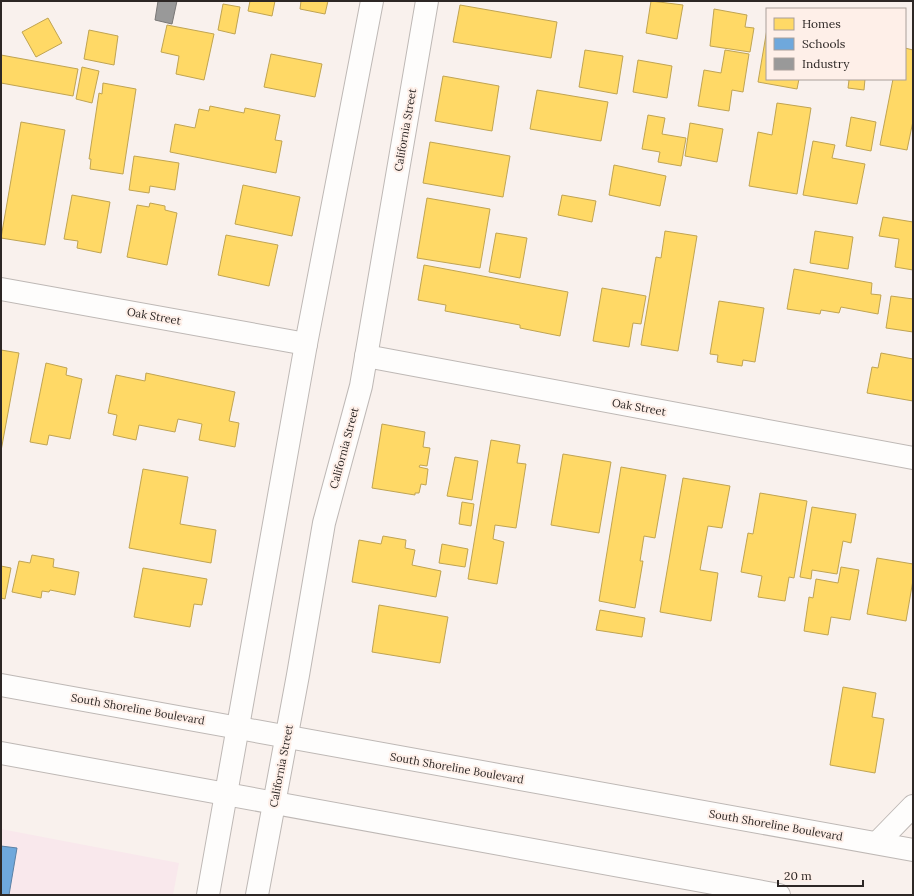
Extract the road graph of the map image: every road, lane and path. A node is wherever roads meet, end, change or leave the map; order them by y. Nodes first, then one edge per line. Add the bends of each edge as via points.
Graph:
1 (372, 1) edge
2 (427, 1) edge
3 (1, 289) edge
4 (306, 344) junction
5 (366, 356) junction
6 (913, 458) edge
7 (1, 684) edge
8 (239, 728) junction
9 (286, 736) junction
10 (1, 754) edge
11 (226, 795) junction
12 (274, 803) junction
13 (913, 806) edge
14 (877, 843) junction
15 (913, 850) edge
16 (208, 895) edge
17 (257, 895) edge
18 (779, 895) edge

1 - 4 main road
2 - 5 main road, California Street
3 - 4 main road, Oak Street
4 - 8 main road
5 - 6 main road, Oak Street
5 - 9 main road, California Street via 361,386 324,523
7 - 8 main road, South Shoreline Boulevard
8 - 9 main road, South Shoreline Boulevard
8 - 11 main road
9 - 12 main road, California Street
9 - 14 main road, South Shoreline Boulevard
10 - 11 main road
11 - 12 main road
11 - 16 main road
12 - 17 main road, California Street
12 - 18 main road
13 - 14 main road
14 - 15 main road, South Shoreline Boulevard

